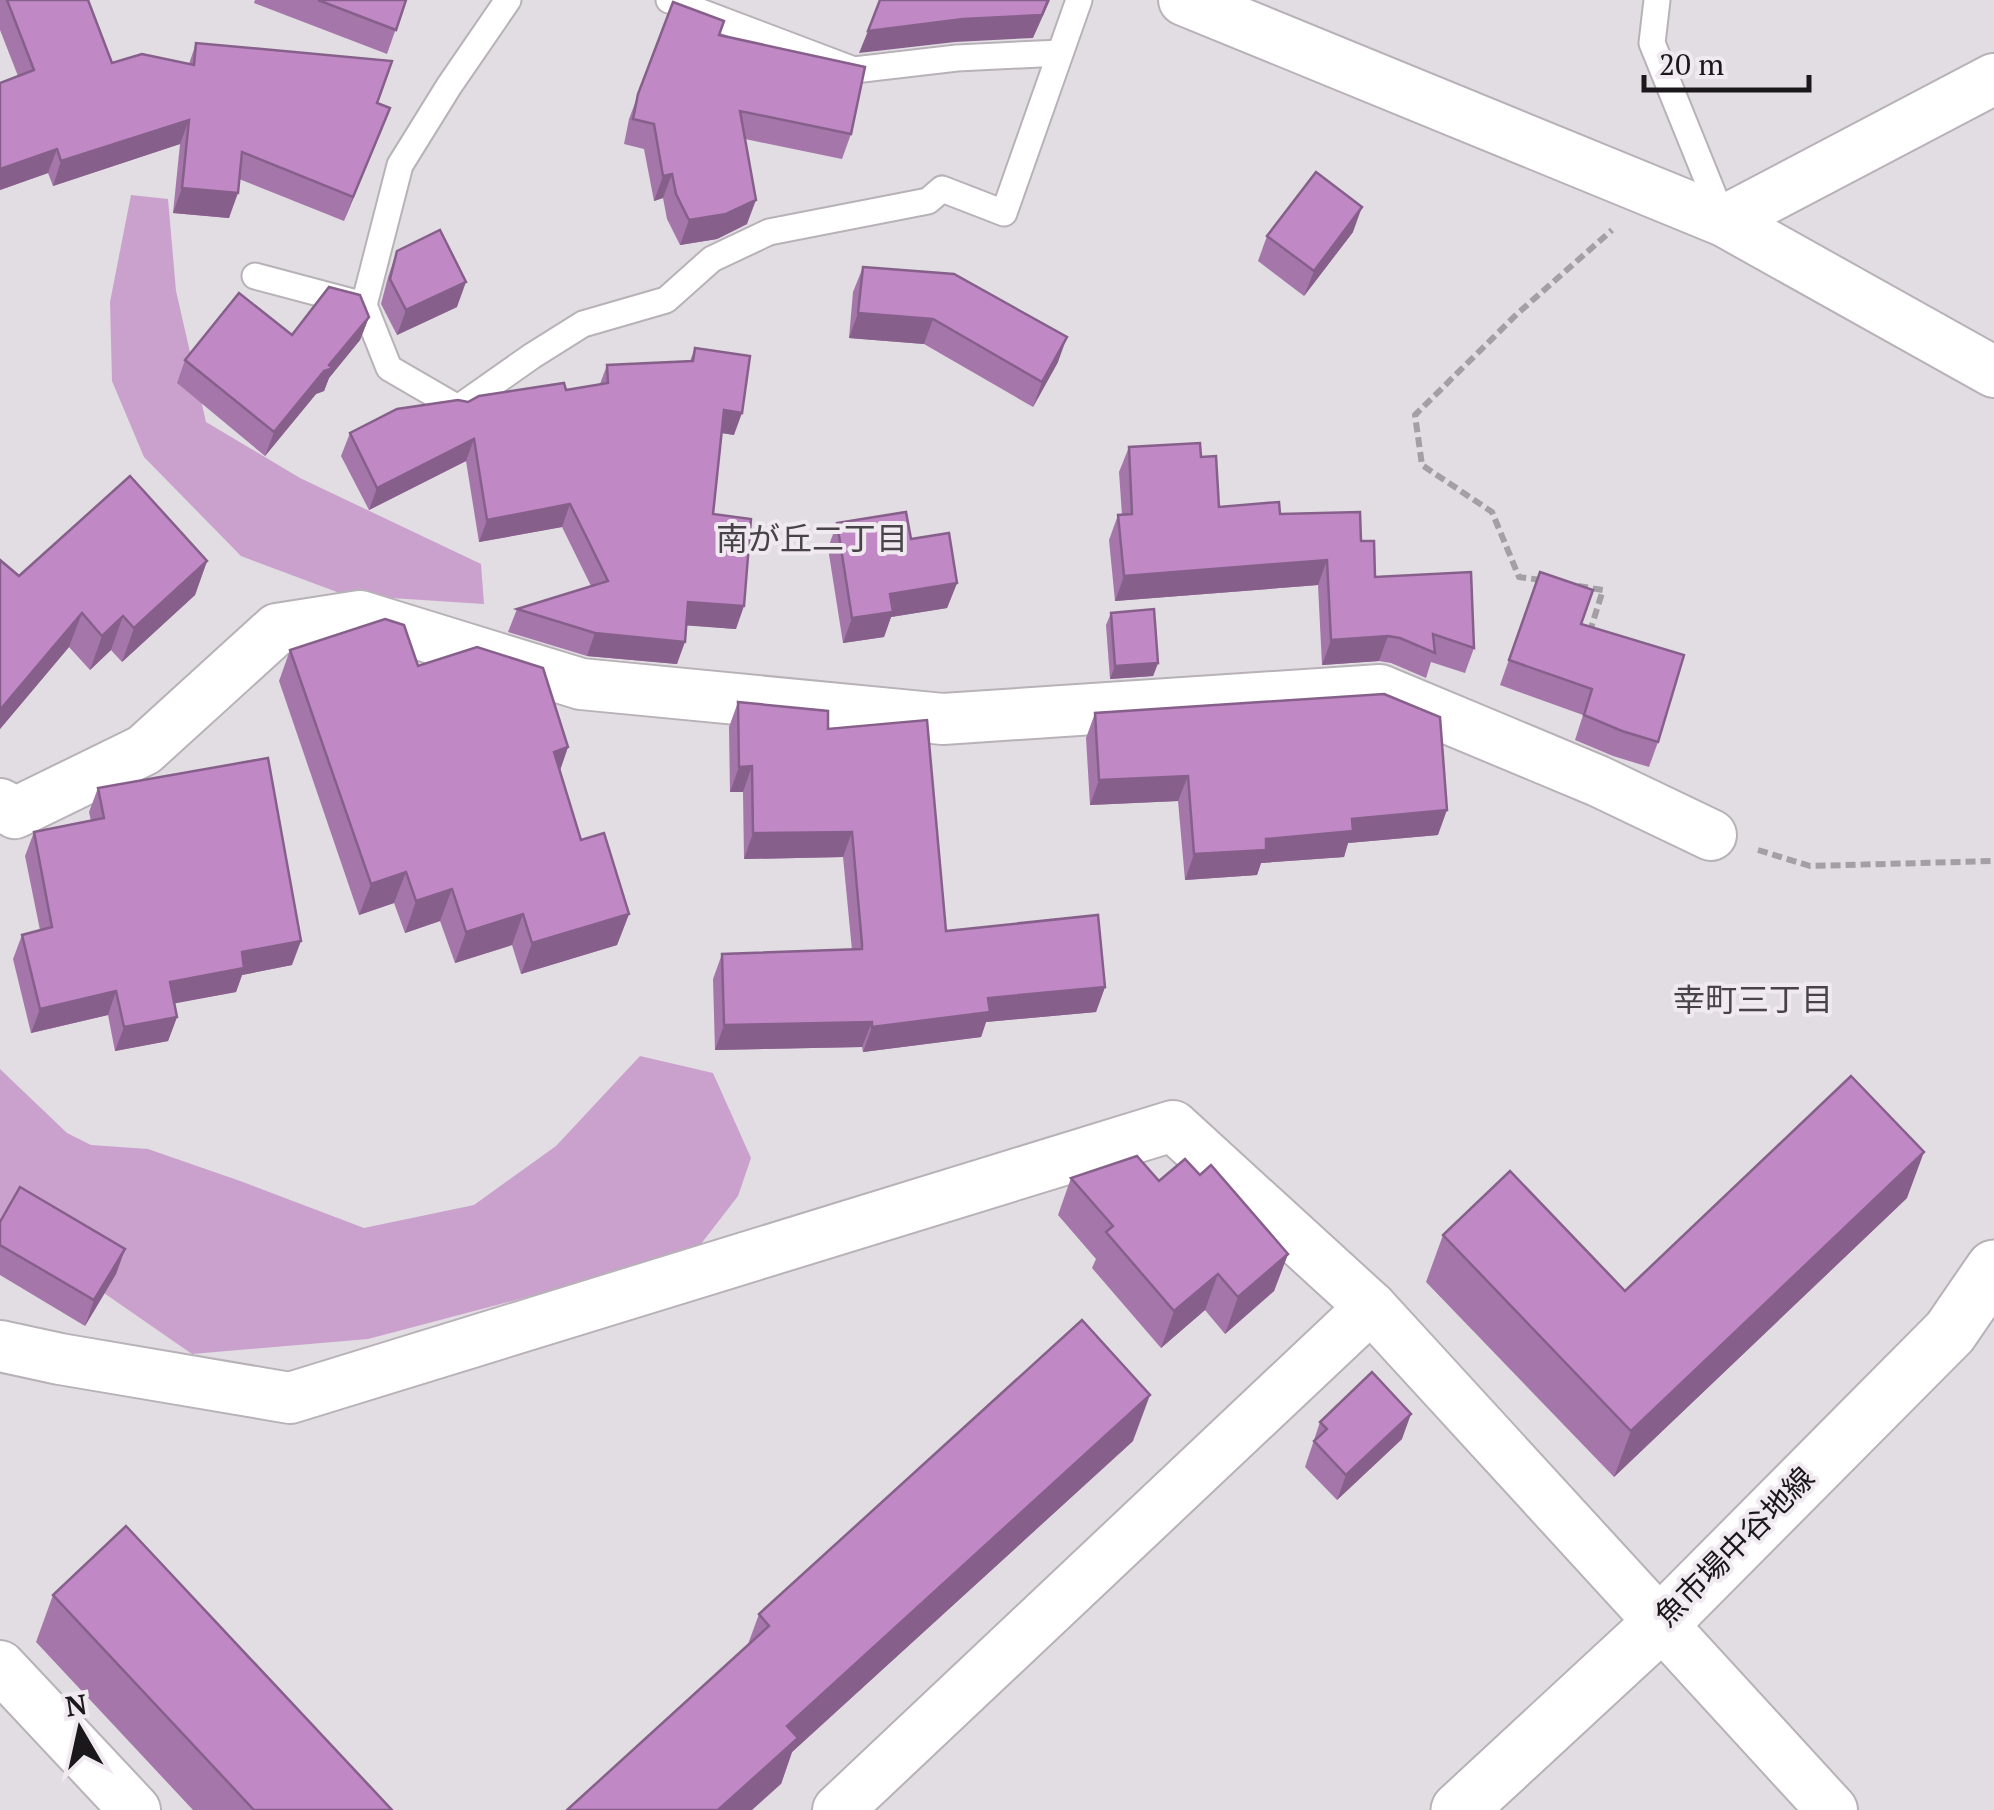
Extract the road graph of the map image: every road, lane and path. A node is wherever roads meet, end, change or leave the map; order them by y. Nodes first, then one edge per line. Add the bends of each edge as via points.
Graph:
1 (508, 0) edge
2 (668, 0) edge
3 (1078, 0) edge
4 (1184, 0) edge
5 (1657, 0) edge
6 (1060, 53) junction
7 (1994, 79) edge
8 (1654, 192) junction
9 (1724, 221) junction
10 (255, 276) dead end
11 (364, 305) junction
12 (1994, 372) edge
13 (1553, 582) edge
14 (1569, 585) edge
15 (1586, 647) edge
16 (0, 804) edge
17 (1711, 835) joint
18 (1994, 861) edge
19 (1994, 1268) edge
20 (1371, 1307) junction
21 (0, 1346) edge
22 (1660, 1623) junction
23 (0, 1666) edge
24 (135, 1810) edge
25 (838, 1810) edge
26 (1459, 1810) edge
27 (1832, 1810) edge

1 - 11 lane via 400,165
2 - 6 lane via 854,70
3 - 6 lane
4 - 8 street
5 - 9 lane via 1652,43
6 - 11 lane via 1004,212 942,189 928,201 769,232 712,259 666,300 583,324 458,408 389,368
7 - 9 street
8 - 9 street
8 - 13 path via 1414,414 1422,465 1492,512 1519,576
9 - 12 street
10 - 11 lane
14 - 15 path via 1603,590
16 - 17 street via 14,813 144,750 277,629 360,616 581,684 942,718 1380,690
17 - 18 path via 1810,866
19 - 22 street, 魚市場中谷地線 via 1950,1332
20 - 21 street via 1173,1126 290,1398
20 - 22 street
20 - 25 street
22 - 26 street, 魚市場中谷地線
22 - 27 street
23 - 24 street

